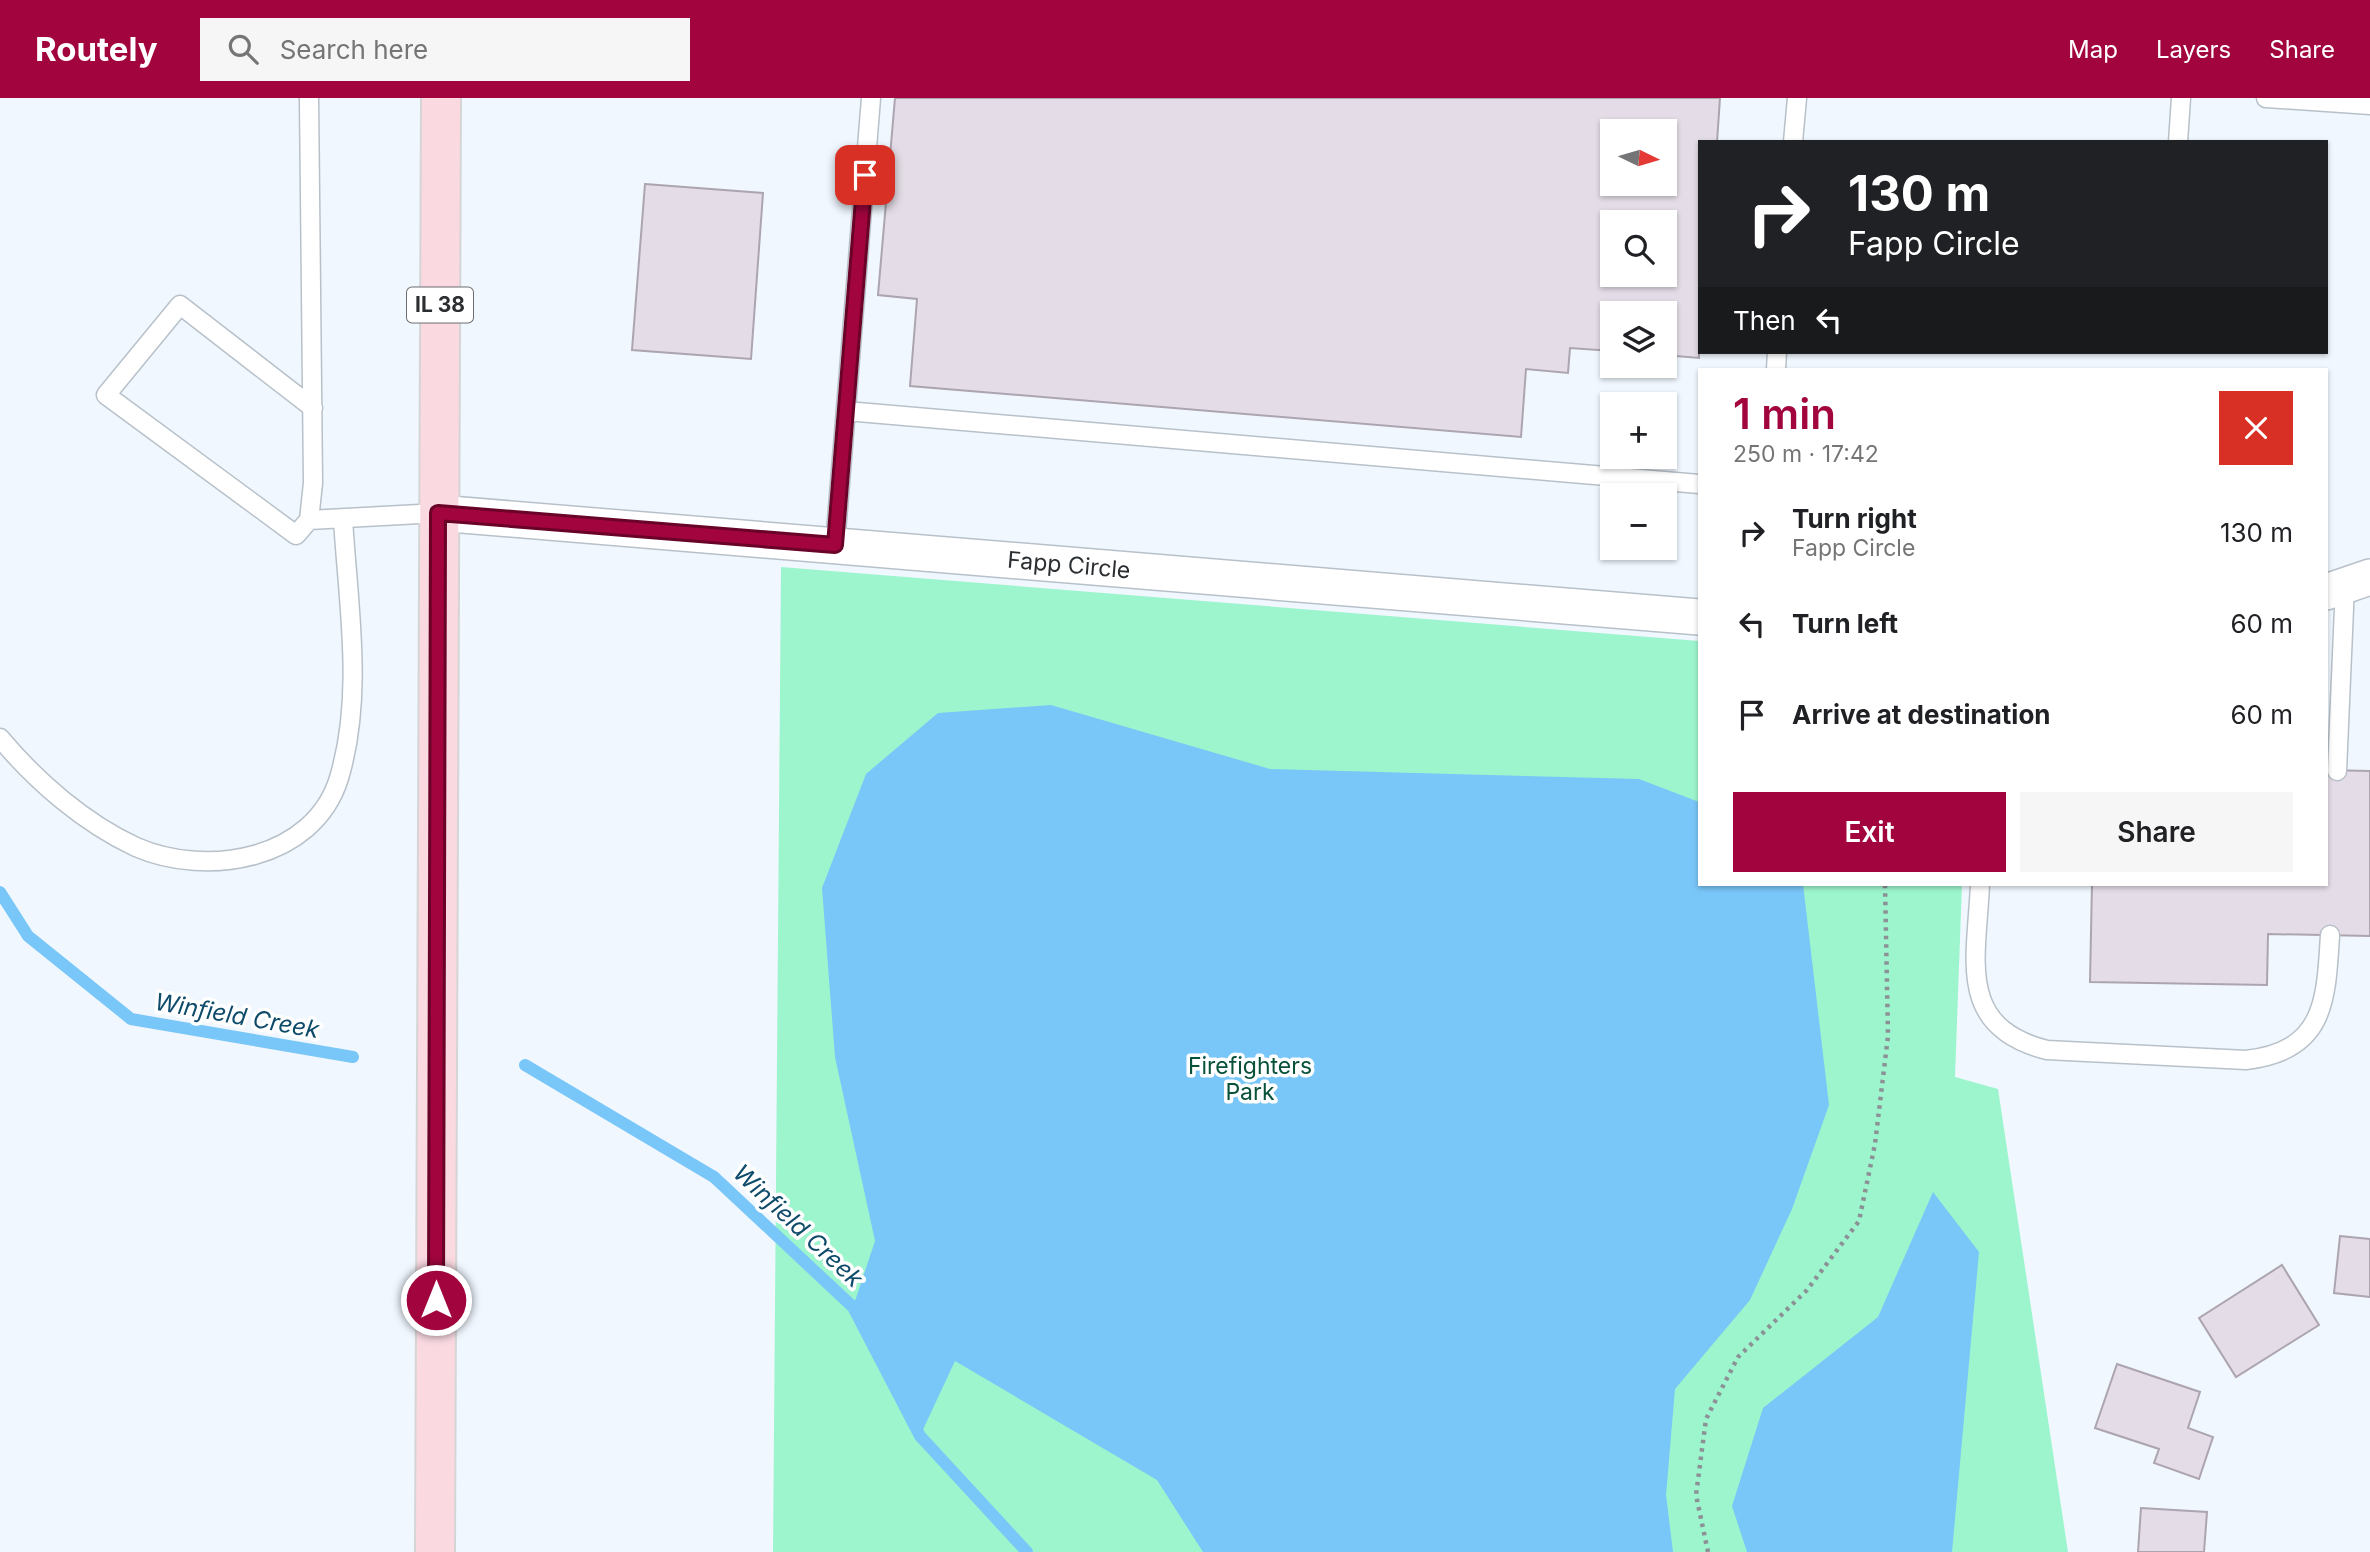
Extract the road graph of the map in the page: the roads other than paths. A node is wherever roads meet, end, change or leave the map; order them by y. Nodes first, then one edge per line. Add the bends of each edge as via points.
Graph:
1 (309, 98) edge
2 (441, 98) edge
3 (871, 98) edge
4 (1797, 98) edge
5 (2181, 98) edge
6 (2266, 98) edge
7 (2370, 105) edge
8 (1793, 140) edge
9 (2178, 140) edge
10 (313, 408) junction
11 (846, 411) junction
12 (1698, 484) edge
13 (438, 513) junction
14 (343, 519) junction
15 (309, 520) junction
16 (835, 545) junction
17 (2347, 585) edge
18 (1698, 617) edge
19 (0, 737) edge
20 (2337, 771) dead end
21 (1980, 886) edge
22 (2330, 935) dead end
23 (435, 1552) edge

1 - 10 lane
2 - 13 main road, IL 38
3 - 11 lane
4 - 8 lane
5 - 9 lane
6 - 7 lane
10 - 15 lane
10 - 15 lane via 180,305 106,395 296,535
11 - 12 lane
11 - 16 lane
13 - 14 lane
13 - 16 street, Fapp Circle
13 - 23 main road, IL 38
14 - 15 lane
14 - 19 lane via 352,649 350,724 331,798 296,837 274,850 233,859 199,860 137,847 60,797
16 - 18 street, Fapp Circle
17 - 20 lane
21 - 22 lane via 1976,983 1984,1008 2000,1029 2021,1044 2048,1050 2269,1058 2308,1034 2320,1014 2327,991

